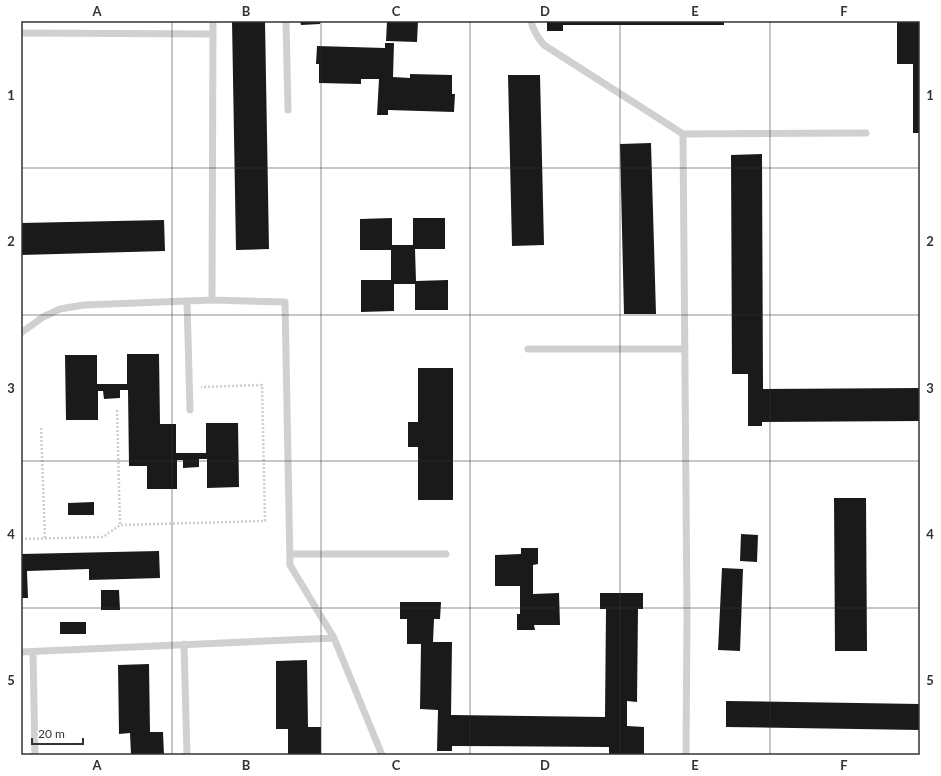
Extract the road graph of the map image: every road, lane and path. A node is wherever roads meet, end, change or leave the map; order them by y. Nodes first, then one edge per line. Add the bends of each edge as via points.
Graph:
1 (213, 21) edge
2 (286, 21) edge
3 (531, 21) edge
4 (21, 33) edge
5 (212, 34) junction
6 (288, 110) dead end
7 (866, 133) dead end
8 (683, 134) junction
9 (212, 300) junction
10 (187, 301) junction
11 (21, 333) edge
12 (528, 349) dead end
13 (685, 349) junction
14 (189, 387) junction
15 (117, 410) dead end
16 (190, 410) dead end
17 (41, 428) dead end
18 (120, 525) junction
19 (21, 539) edge
20 (45, 539) junction
21 (290, 554) junction
22 (446, 554) dead end
23 (334, 638) junction
24 (184, 644) junction
25 (21, 652) edge
26 (33, 652) junction
27 (35, 755) edge
28 (187, 755) edge
29 (382, 755) edge
30 (686, 755) edge

1 - 5 lane
2 - 6 lane
3 - 8 lane via 537,37 549,49
4 - 5 lane
5 - 9 lane
7 - 8 lane
8 - 13 lane
9 - 10 lane
9 - 21 lane via 285,302
10 - 11 lane via 84,305 60,309 43,317
10 - 14 lane
12 - 13 lane
13 - 30 lane
14 - 16 lane
14 - 18 path via 262,385 265,521
15 - 18 path
17 - 20 path
18 - 20 path via 103,537
19 - 20 path
21 - 22 lane
21 - 23 lane via 290,565
23 - 24 lane
23 - 29 lane
24 - 26 lane
24 - 28 lane
25 - 26 lane
26 - 27 lane

